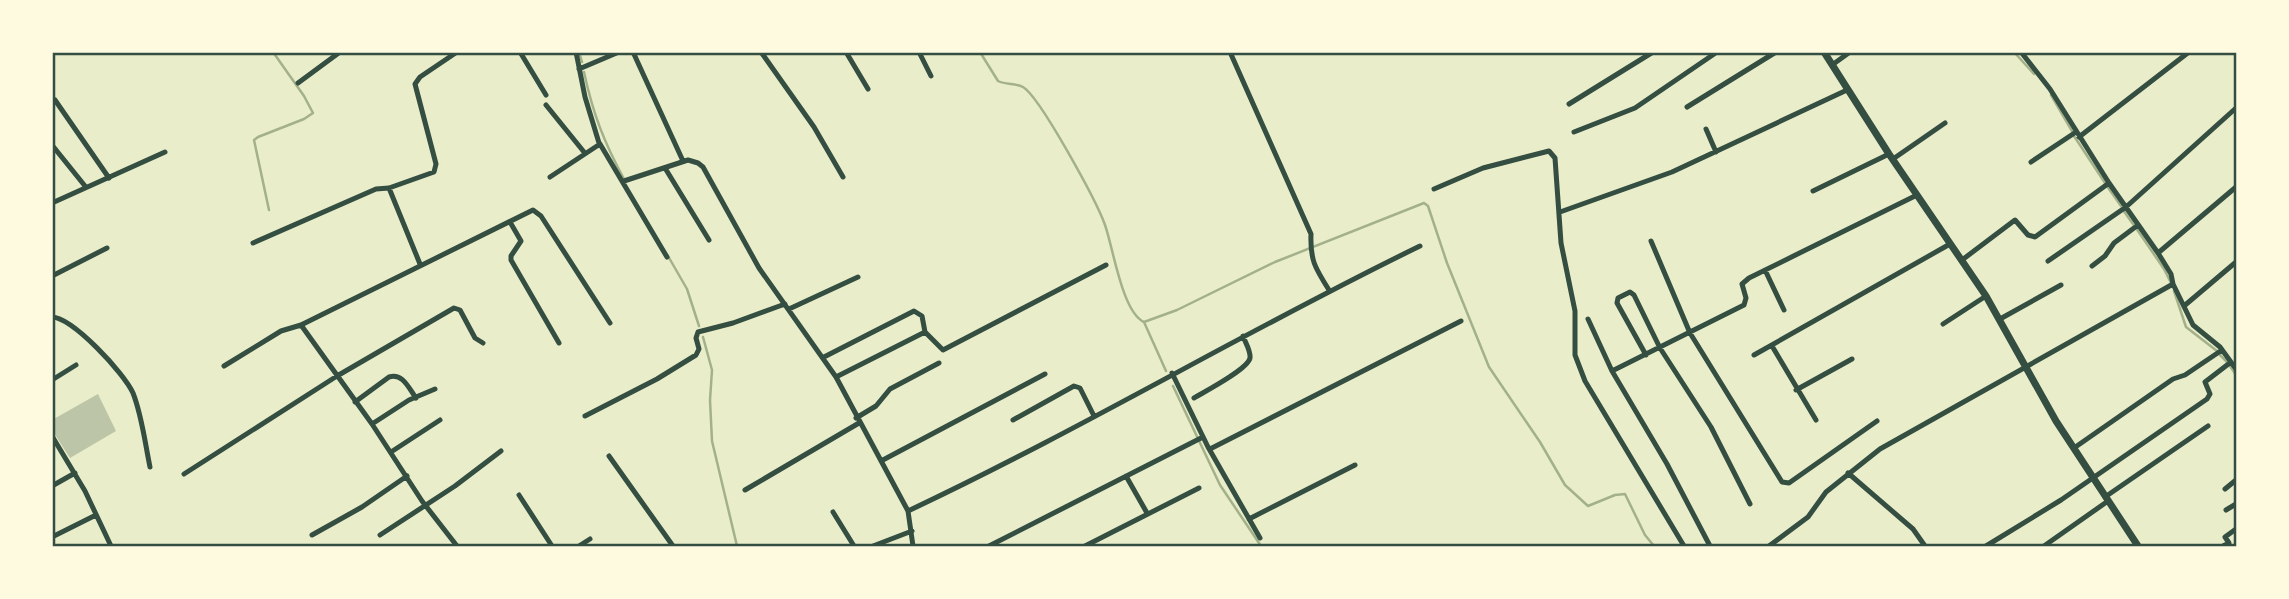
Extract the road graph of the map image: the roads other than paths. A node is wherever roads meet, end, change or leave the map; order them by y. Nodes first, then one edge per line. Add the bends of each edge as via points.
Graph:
1 (340, 52) edge
2 (457, 52) edge
3 (520, 52) edge
4 (576, 52) edge
5 (619, 52) edge
6 (633, 52) edge
7 (761, 52) edge
8 (846, 52) edge
9 (919, 52) edge
10 (1230, 52) edge
11 (1653, 52) edge
12 (1717, 52) edge
13 (1776, 52) edge
14 (1824, 52) edge
15 (1850, 52) edge
16 (2021, 52) edge
17 (2189, 52) edge
18 (1832, 65) junction
19 (579, 69) junction
20 (931, 76) dead end
21 (298, 83) dead end
22 (868, 89) dead end
23 (1847, 90) junction
24 (546, 95) dead end
25 (55, 100) dead end
26 (1569, 104) dead end
27 (546, 106) dead end
28 (1687, 107) dead end
29 (2236, 108) edge
30 (1945, 123) dead end
31 (1706, 129) dead end
32 (1574, 132) dead end
33 (2077, 134) junction
34 (599, 143) junction
35 (52, 145) edge
36 (164, 152) dead end
37 (584, 152) junction
38 (1716, 152) junction
39 (1891, 156) junction
40 (683, 162) junction
41 (2031, 162) dead end
42 (665, 168) junction
43 (550, 177) dead end
44 (843, 177) dead end
45 (109, 178) junction
46 (624, 181) junction
47 (2109, 183) junction
48 (85, 186) junction
49 (2236, 187) edge
50 (389, 188) junction
51 (1434, 189) dead end
52 (1813, 191) dead end
53 (1917, 195) junction
54 (52, 203) edge
55 (2126, 207) junction
56 (1560, 212) junction
57 (510, 222) junction
58 (2138, 225) junction
59 (709, 240) dead end
60 (1651, 241) dead end
61 (253, 243) dead end
62 (1951, 244) junction
63 (1420, 246) dead end
64 (107, 248) dead end
65 (2158, 253) junction
66 (667, 257) dead end
67 (1962, 260) junction
68 (2048, 261) dead end
69 (2236, 262) edge
70 (420, 264) junction
71 (1106, 265) dead end
72 (2092, 266) dead end
73 (1765, 270) junction
74 (52, 276) edge
75 (858, 277) dead end
76 (2173, 284) junction
77 (2061, 285) dead end
78 (1329, 290) junction
79 (1986, 296) junction
80 (787, 306) junction
81 (2184, 306) junction
82 (1783, 310) dead end
83 (52, 317) edge
84 (1588, 319) dead end
85 (2000, 319) junction
86 (1461, 321) dead end
87 (610, 323) dead end
88 (1943, 324) dead end
89 (301, 325) junction
90 (925, 332) junction
91 (1690, 333) junction
92 (1243, 336) junction
93 (483, 343) dead end
94 (559, 343) dead end
95 (1772, 346) junction
96 (1660, 348) junction
97 (2222, 350) junction
98 (2236, 354) edge
99 (1646, 355) junction
100 (1754, 355) dead end
101 (824, 358) junction
102 (1852, 359) dead end
103 (2230, 361) junction
104 (939, 363) dead end
105 (76, 365) dead end
106 (223, 366) dead end
107 (2025, 366) junction
108 (2236, 369) edge
109 (1612, 371) junction
110 (1172, 373) junction
111 (1045, 374) dead end
112 (337, 376) junction
113 (836, 377) junction
114 (52, 380) edge
115 (435, 389) dead end
116 (1796, 390) junction
117 (415, 397) junction
118 (1194, 398) dead end
119 (355, 402) junction
120 (585, 416) dead end
121 (1094, 416) junction
122 (440, 419) dead end
123 (857, 420) junction
124 (1013, 420) dead end
125 (1816, 421) dead end
126 (1877, 421) dead end
127 (372, 424) junction
128 (2208, 426) dead end
129 (52, 436) edge
130 (1199, 438) junction
131 (2074, 447) junction
132 (1210, 449) junction
133 (501, 451) dead end
134 (391, 453) junction
135 (609, 456) dead end
136 (881, 461) junction
137 (1355, 465) dead end
138 (150, 467) dead end
139 (75, 473) junction
140 (1848, 473) junction
141 (184, 474) dead end
142 (407, 476) junction
143 (1126, 476) junction
144 (2093, 478) junction
145 (2236, 480) edge
146 (52, 486) edge
147 (1199, 488) dead end
148 (2225, 489) dead end
149 (745, 490) dead end
150 (519, 495) dead end
151 (2106, 499) junction
152 (1750, 503) dead end
153 (2236, 504) edge
154 (426, 506) junction
155 (2226, 510) dead end
156 (908, 511) junction
157 (833, 512) dead end
158 (1147, 513) junction
159 (96, 515) junction
160 (1249, 519) junction
161 (2236, 529) edge
162 (912, 531) junction
163 (312, 535) dead end
164 (380, 535) dead end
165 (52, 537) edge
166 (1260, 538) dead end
167 (590, 539) dead end
168 (111, 547) edge
169 (457, 547) edge
170 (552, 547) edge
171 (579, 547) edge
172 (674, 547) edge
173 (854, 547) edge
174 (873, 547) edge
175 (913, 547) edge
176 (989, 547) edge
177 (1085, 547) edge
178 (1684, 547) edge
179 (1710, 547) edge
180 (1769, 547) edge
181 (1924, 547) edge
182 (1986, 547) edge
183 (2044, 547) edge
184 (2138, 547) edge
185 (2223, 547) edge

1 - 21 street
2 - 50 street via 415,84 436,164 434,172
3 - 24 street
4 - 19 street
5 - 19 street
6 - 40 street
7 - 44 street
8 - 22 street
9 - 20 street
10 - 78 street via 1311,234 1313,265
11 - 26 street
12 - 32 street via 1630,111
13 - 28 street
14 - 18 street
15 - 18 street
16 - 33 street
17 - 33 street
18 - 23 street
19 - 34 street
23 - 38 street
23 - 39 street
25 - 45 street
27 - 37 street
29 - 55 street
30 - 39 street
31 - 38 street
33 - 41 street
33 - 47 street
34 - 37 street
34 - 46 street
35 - 48 street
36 - 45 street
37 - 43 street
38 - 56 street
39 - 52 street
39 - 53 street
40 - 42 street
40 - 80 street via 693,160 703,167 759,268
42 - 46 street
42 - 59 street
45 - 48 street
46 - 66 street
47 - 55 street
47 - 67 street via 2035,237 2015,220
48 - 54 street
49 - 65 street
50 - 61 street via 376,189
50 - 70 street
51 - 56 street via 1483,168 1549,151 1555,158
53 - 62 street
53 - 73 street
55 - 58 street
55 - 68 street
56 - 178 street via 1561,243 1575,312 1575,355 1585,381
57 - 70 street
57 - 87 street via 529,212 541,216
57 - 94 street via 521,241 511,260
58 - 65 street
58 - 72 street
60 - 91 street
62 - 67 street
62 - 95 street
63 - 78 street
64 - 74 street
65 - 76 street
67 - 79 street
69 - 81 street
70 - 89 street
71 - 90 street via 943,350
73 - 82 street
73 - 91 street via 1742,284 1744,305
75 - 80 street
76 - 81 street
76 - 107 street
77 - 85 street
78 - 92 street
79 - 85 street
79 - 88 street
80 - 101 street
80 - 120 street via 698,332 696,355
81 - 97 street via 2196,329
83 - 138 street via 61,317 73,326 127,382
84 - 109 street
85 - 107 street
86 - 132 street
89 - 106 street via 281,331
89 - 112 street
90 - 101 street via 922,316 914,311
90 - 113 street
91 - 96 street
91 - 126 street via 1784,484
92 - 110 street
92 - 118 street via 1249,361
93 - 112 street via 454,308
95 - 100 street
95 - 116 street
96 - 99 street
96 - 99 street via 1634,295 1630,292 1618,298
96 - 152 street via 1711,427
97 - 103 street
97 - 131 street
98 - 103 street
99 - 109 street
101 - 113 street
102 - 116 street
103 - 108 street
103 - 144 street via 2205,382 2209,397
104 - 123 street via 890,388
105 - 114 street
107 - 131 street
107 - 140 street via 1890,443
109 - 179 street
110 - 121 street
110 - 130 street
111 - 136 street
112 - 119 street
112 - 141 street
113 - 123 street
115 - 117 street
116 - 125 street
117 - 119 street via 396,375
117 - 127 street
119 - 127 street
121 - 124 street via 1080,388 1074,386
121 - 156 street
122 - 134 street
123 - 136 street
123 - 149 street
127 - 134 street
128 - 151 street
129 - 139 street
130 - 132 street
130 - 143 street
131 - 144 street
132 - 160 street
133 - 154 street
134 - 142 street
135 - 172 street
136 - 156 street
137 - 160 street
139 - 146 street
139 - 159 street
140 - 180 street via 1808,517
140 - 181 street via 1919,536
142 - 154 street
142 - 163 street
143 - 158 street
143 - 176 street
144 - 151 street
144 - 182 street
145 - 148 street
147 - 158 street
150 - 170 street
151 - 183 street
151 - 184 street
153 - 155 street
154 - 164 street
154 - 169 street
156 - 162 street
157 - 173 street
158 - 177 street
159 - 165 street
159 - 168 street
160 - 166 street
161 - 185 street via 2225,537 2228,543
162 - 174 street
162 - 175 street
167 - 171 street

